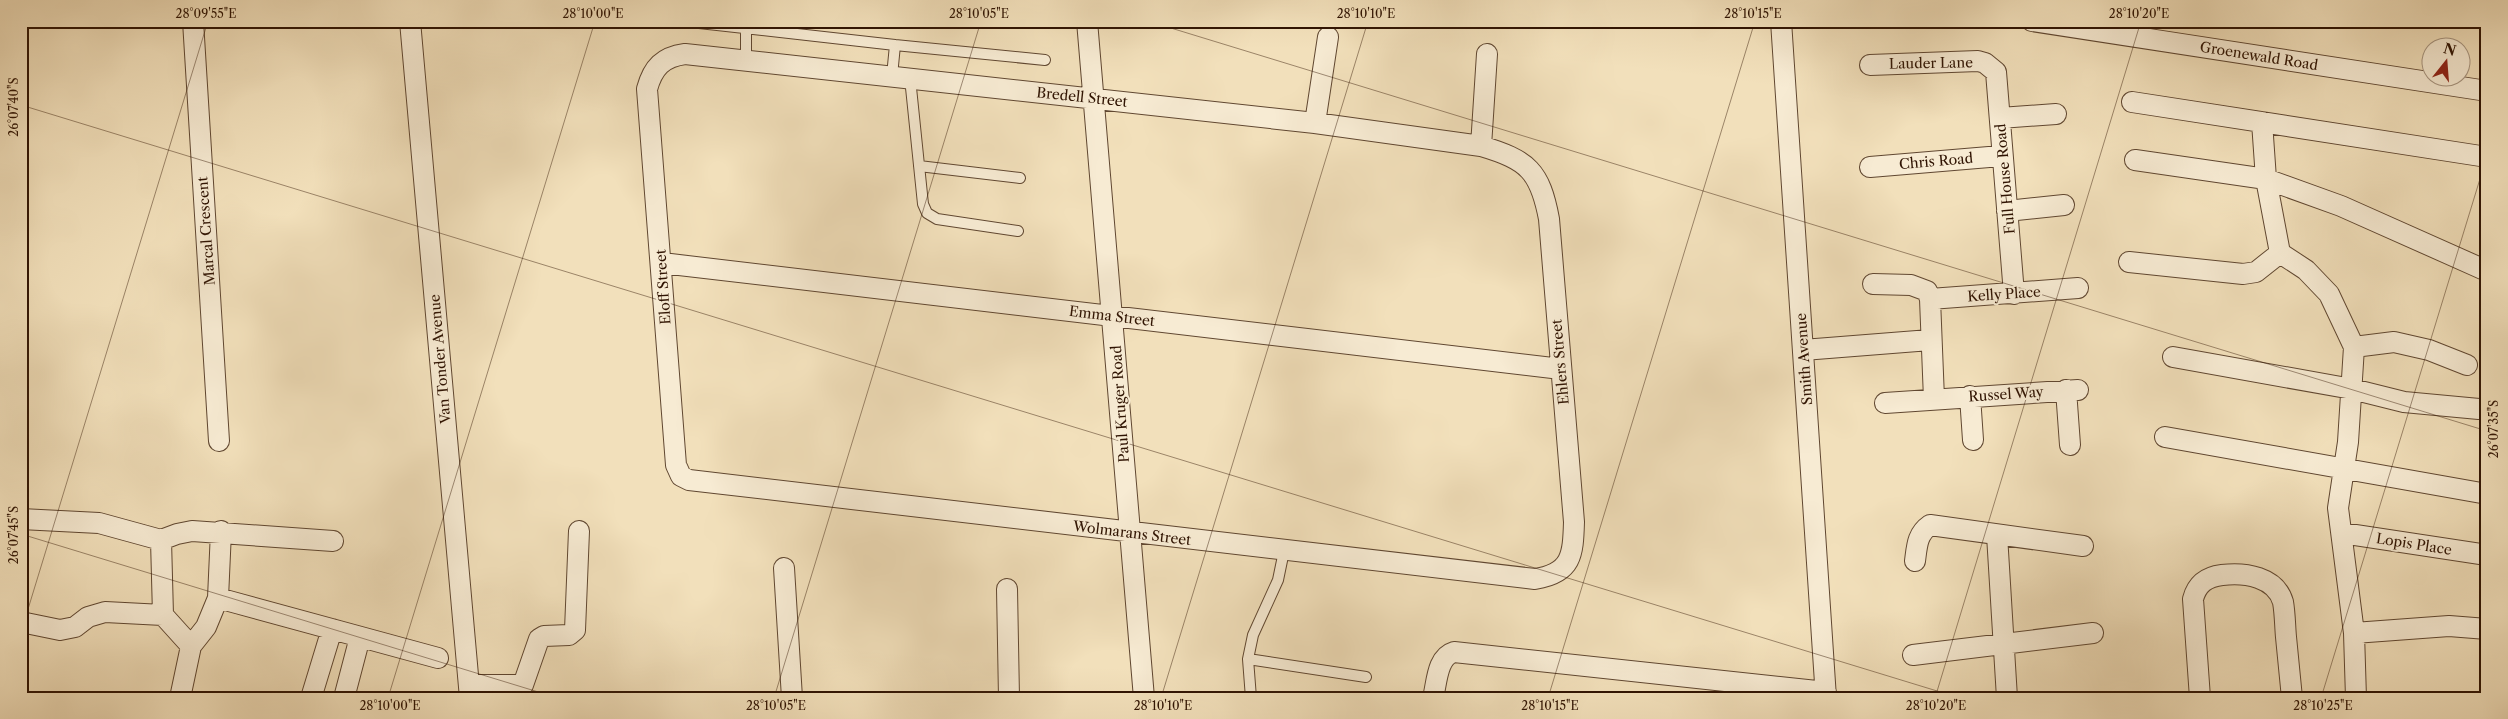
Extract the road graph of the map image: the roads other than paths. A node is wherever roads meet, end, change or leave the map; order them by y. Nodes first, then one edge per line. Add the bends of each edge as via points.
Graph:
1 (193, 21) edge
2 (410, 21) edge
3 (681, 21) edge
4 (1087, 21) edge
5 (1781, 21) edge
6 (2032, 21) edge
7 (746, 29) junction
8 (1328, 36) dead end
9 (895, 45) junction
10 (1487, 54) dead end
11 (1045, 60) dead end
12 (746, 61) junction
13 (1870, 65) dead end
14 (1991, 67) joint
15 (901, 77) junction
16 (650, 79) joint
17 (2487, 90) edge
18 (1092, 98) junction
19 (2132, 102) dead end
20 (2056, 114) dead end
21 (2000, 118) junction
22 (2262, 122) junction
23 (1315, 123) junction
24 (1481, 146) junction
25 (2002, 156) junction
26 (2487, 157) edge
27 (2135, 160) dead end
28 (1521, 162) joint
29 (919, 166) junction
30 (1870, 167) dead end
31 (1020, 178) dead end
32 (2266, 179) junction
33 (2064, 205) dead end
34 (2007, 211) junction
35 (1018, 232) dead end
36 (2280, 253) junction
37 (2128, 262) dead end
38 (662, 264) junction
39 (2487, 271) edge
40 (1873, 284) dead end
41 (2078, 288) dead end
42 (2014, 294) junction
43 (1930, 299) junction
44 (1113, 316) junction
45 (1930, 340) junction
46 (2354, 347) junction
47 (1803, 350) junction
48 (2173, 357) dead end
49 (2467, 365) dead end
50 (1561, 369) junction
51 (2352, 389) junction
52 (1970, 396) junction
53 (1934, 398) junction
54 (1885, 403) dead end
55 (2479, 409) dead end
56 (2166, 437) dead end
57 (1973, 440) dead end
58 (219, 441) dead end
59 (2070, 445) dead end
60 (2343, 469) junction
61 (698, 482) joint
62 (2487, 494) edge
63 (21, 519) edge
64 (579, 531) dead end
65 (221, 532) junction
66 (1130, 533) junction
67 (2342, 533) junction
68 (1997, 535) junction
69 (161, 540) junction
70 (333, 541) dead end
71 (2083, 546) dead end
72 (1284, 551) junction
73 (2487, 555) edge
74 (1914, 561) dead end
75 (784, 568) dead end
76 (1564, 568) joint
77 (1007, 589) dead end
78 (218, 598) junction
79 (163, 615) junction
80 (21, 622) edge
81 (332, 629) junction
82 (2487, 629) edge
83 (2093, 633) dead end
84 (2354, 633) junction
85 (360, 637) junction
86 (191, 646) junction
87 (2003, 646) junction
88 (1912, 655) dead end
89 (438, 658) dead end
90 (1248, 659) junction
91 (1366, 677) dead end
92 (469, 691) edge
93 (1826, 695) edge
94 (180, 698) edge
95 (312, 698) edge
96 (344, 698) edge
97 (792, 698) edge
98 (1009, 698) edge
99 (1144, 698) edge
100 (1251, 698) edge
101 (1433, 698) edge
102 (2007, 698) edge
103 (2200, 698) edge
104 (2292, 698) edge
105 (2356, 698) edge

1 - 58 street, Marcal Crescent
2 - 92 street, Van Tonder Avenue
3 - 7 lane
4 - 18 street, Paul Kruger Road
5 - 47 street, Smith Avenue
6 - 17 street, Groenewald Road
7 - 9 lane
7 - 12 lane
8 - 23 street
9 - 11 lane
9 - 15 lane
10 - 24 street
12 - 15 street, Bredell Street
12 - 16 street, Bredell Street via 685,54 664,60
13 - 14 street, Lauder Lane via 1978,61
14 - 21 street, Full House Road via 1996,72
15 - 18 street, Bredell Street
15 - 29 lane
16 - 38 street, Eloff Street via 647,89
18 - 23 street, Bredell Street
18 - 44 street, Paul Kruger Road
19 - 22 street
20 - 21 street
21 - 25 street, Full House Road
22 - 26 street
22 - 32 street
23 - 24 street, Bredell Street
24 - 28 street, Bredell Street
25 - 30 street, Chris Road
25 - 34 street, Full House Road
27 - 32 street
28 - 50 street, Ehlers Street via 1536,176 1544,190
29 - 31 lane
29 - 35 lane via 922,204 927,213 937,219
32 - 36 street
32 - 39 street via 2341,206
33 - 34 street
34 - 42 street, Full House Road
36 - 37 street via 2256,272 2243,274
36 - 46 street via 2306,270 2329,294
38 - 44 street, Emma Street
38 - 61 street, Eloff Street via 676,465 681,476
40 - 43 street via 1918,286 1927,291
41 - 42 street, Kelly Place
42 - 43 street, Kelly Place
43 - 45 street
44 - 50 street, Emma Street
44 - 66 street, Paul Kruger Road
45 - 47 street
45 - 53 street
46 - 49 street via 2394,342 2429,350
46 - 51 street
47 - 93 street, Smith Avenue
48 - 51 street
50 - 76 street, Ehlers Street via 1574,522 1571,556
51 - 55 street via 2404,402
51 - 60 street
52 - 53 street, Russel Way
52 - 57 street
52 - 59 street, Russel Way via 2072,390
53 - 54 street, Russel Way
56 - 60 street
60 - 62 street
60 - 67 street via 2338,508
61 - 66 street, Wolmarans Street
63 - 69 street via 99,523
64 - 92 street via 575,630 569,635 539,639 523,685
65 - 69 street via 192,531
65 - 70 street
65 - 78 street
66 - 72 street, Wolmarans Street
66 - 99 street, Paul Kruger Road
67 - 73 street, Lopis Place
67 - 84 street
68 - 71 street
68 - 74 street via 1930,525 1918,538
68 - 87 street
69 - 79 street
72 - 76 street, Wolmarans Street via 1536,579 1551,577
72 - 90 lane via 1278,580 1253,635
75 - 97 street
77 - 98 street
78 - 81 street
78 - 86 street via 206,627
79 - 80 street via 105,612 88,617 76,627 60,630
79 - 86 street
81 - 85 street
81 - 95 street
82 - 84 street via 2449,626
83 - 87 street
84 - 105 street
85 - 89 street
85 - 96 street
86 - 94 street
87 - 88 street
87 - 102 street
90 - 91 lane
90 - 100 lane
93 - 101 street via 1454,652 1447,654 1442,661
103 - 104 street via 2195,590 2214,576 2232,574 2269,582 2283,602

